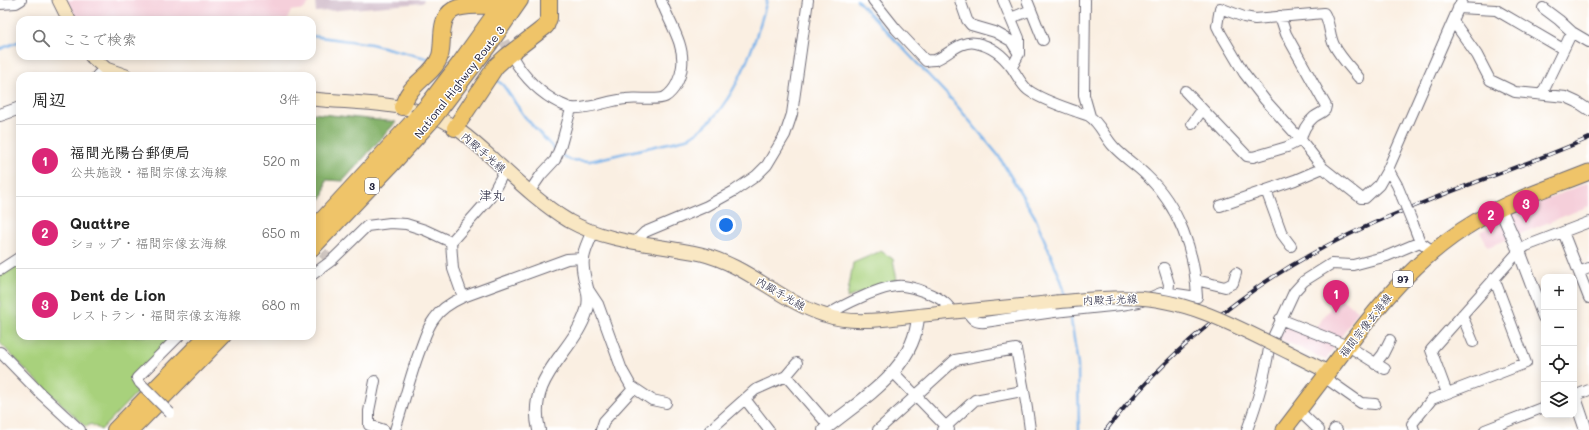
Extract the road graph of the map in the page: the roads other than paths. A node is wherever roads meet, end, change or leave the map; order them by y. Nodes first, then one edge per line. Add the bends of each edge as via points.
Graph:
1 (21, 0) edge
2 (59, 0) edge
3 (514, 0) edge
4 (661, 0) edge
5 (808, 0) edge
6 (873, 0) edge
7 (960, 0) edge
8 (1003, 0) edge
9 (1085, 0) edge
10 (547, 3) edge
11 (0, 4) edge
12 (1460, 4) edge
13 (1029, 5) edge
14 (1543, 8) dead end
15 (67, 16) edge
16 (1280, 16) junction
17 (1011, 18) junction
18 (1453, 21) junction
19 (1572, 32) junction
20 (1043, 40) dead end
21 (443, 41) junction
22 (1589, 42) edge
23 (475, 43) junction
24 (1563, 49) junction
25 (1019, 54) junction
26 (513, 58) tunnel mouth
27 (94, 60) edge
28 (1012, 67) junction
29 (102, 72) edge
30 (1359, 78) dead end
31 (1185, 91) dead end
32 (1542, 94) junction
33 (316, 99) edge
34 (402, 107) junction
35 (16, 109) edge
36 (571, 109) junction
37 (1202, 110) junction
38 (1589, 110) edge
39 (429, 114) junction
40 (0, 115) edge
41 (1090, 116) junction
42 (1192, 124) dead end
43 (455, 128) junction
44 (1301, 140) junction
45 (1323, 168) junction
46 (1388, 169) junction
47 (505, 170) junction
48 (1589, 172) edge
49 (1379, 185) junction
50 (1398, 185) junction
51 (1266, 190) junction
52 (530, 191) junction
53 (1220, 206) dead end
54 (1500, 208) junction
55 (1589, 222) edge
56 (316, 227) edge
57 (1563, 232) junction
58 (592, 233) junction
59 (451, 242) junction
60 (1420, 242) junction
61 (634, 243) junction
62 (316, 244) edge
63 (1291, 246) dead end
64 (1433, 251) junction
65 (1519, 251) junction
66 (583, 258) junction
67 (16, 260) edge
68 (1164, 268) dead end
69 (1589, 268) edge
70 (0, 270) edge
71 (316, 272) edge
72 (1579, 272) junction
73 (1236, 273) dead end
74 (1494, 278) junction
75 (1196, 280) junction
76 (588, 289) junction
77 (1168, 292) junction
78 (463, 297) junction
79 (1589, 298) edge
80 (1541, 310) edge
81 (967, 311) junction
82 (953, 312) junction
83 (1462, 315) junction
84 (826, 316) junction
85 (918, 316) junction
86 (1280, 319) junction
87 (1274, 335) dead end
88 (175, 340) edge
89 (203, 340) edge
90 (219, 340) edge
91 (1390, 340) dead end
92 (1473, 342) dead end
93 (1348, 346) junction
94 (1268, 348) dead end
95 (0, 352) edge
96 (797, 363) dead end
97 (1375, 364) junction
98 (1385, 369) dead end
99 (893, 372) junction
100 (1326, 374) junction
101 (786, 376) junction
102 (375, 381) dead end
103 (633, 389) junction
104 (1589, 390) edge
105 (1023, 391) junction
106 (1447, 393) junction
107 (1577, 394) edge
108 (917, 396) junction
109 (745, 399) junction
110 (666, 403) dead end
111 (1375, 404) dead end
112 (1577, 404) edge
113 (1541, 408) edge
114 (1298, 410) junction
115 (170, 413) dead end
116 (369, 428) edge
117 (826, 428) edge
118 (946, 429) edge
119 (80, 430) edge
120 (115, 430) edge
121 (131, 430) edge
122 (384, 430) edge
123 (395, 430) edge
124 (539, 430) edge
125 (600, 430) edge
126 (711, 430) edge
127 (769, 430) edge
128 (878, 430) edge
129 (1030, 430) edge
130 (1247, 430) edge
131 (1284, 430) edge
132 (1319, 430) edge
133 (1414, 430) edge
134 (1485, 430) edge
135 (1586, 430) edge

1 - 11 street via 16,3
2 - 15 main road
3 - 21 highway via 453,10 444,24 441,34
3 - 23 highway, National Highway Route 3 / 3
3 - 39 highway, National Highway Route 3 / 3 via 488,46
4 - 36 street via 683,55 682,67 674,89 659,100 625,99
5 - 61 street via 792,114 785,135 767,165 734,191 707,206 646,232
6 - 28 street via 926,61 935,60 961,44 974,42 993,49
7 - 25 street via 971,25 995,32 1011,41
8 - 17 street
9 - 41 street via 1084,95
10 - 43 highway via 549,18 546,26 496,66
12 - 18 street
12 - 24 street via 1496,10
13 - 17 street
13 - 20 street
14 - 19 street
16 - 30 street via 1324,13 1335,47
16 - 44 street via 1286,34 1326,106 1323,112 1311,120 1302,133
16 - 44 street via 1255,19 1220,8 1218,26 1244,73 1264,100
17 - 25 street via 1019,38
18 - 32 street via 1477,55 1490,80 1515,92
18 - 46 street
19 - 22 street
19 - 24 street
21 - 23 highway via 454,17 463,13 471,15 478,24 479,32
21 - 34 highway via 436,65 409,93
23 - 39 highway, National Highway Route 3 / 3
24 - 32 street
25 - 28 street
26 - 36 street via 520,70 542,92
27 - 29 main road
28 - 41 street via 1029,90
31 - 37 street
32 - 38 street via 1566,98
33 - 34 main road, 内殿手光線
34 - 43 main road, 内殿手光線 via 430,114
35 - 40 street
36 - 52 street via 555,160
37 - 42 street
37 - 44 street via 1247,156
39 - 56 highway, National Highway Route 3 / 3
39 - 62 highway, National Highway Route 3 / 3 via 392,164
41 - 75 street via 1113,147 1157,186 1174,212 1187,240
43 - 47 main road, 内殿手光線
44 - 45 street
45 - 49 street via 1361,198 1365,198
45 - 51 street
46 - 49 street
46 - 50 street
47 - 52 main road, 内殿手光線
47 - 59 street via 490,198
48 - 54 main road, 福間宗像玄海線 / 97
49 - 50 street
50 - 60 street, bridge
51 - 53 street
51 - 63 street via 1282,234
52 - 58 main road, 内殿手光線 via 548,207
54 - 64 main road, 福間宗像玄海線 / 97 via 1466,227
54 - 65 street
55 - 57 street
57 - 65 street
57 - 72 street
58 - 61 main road, 内殿手光線
58 - 66 street
59 - 71 street via 406,224 367,226
59 - 78 street via 453,269
60 - 64 street
60 - 86 street via 1387,256 1353,265 1331,264 1304,281 1294,292
61 - 84 main road, 内殿手光線 via 717,259 748,274 795,303
64 - 93 main road, 福間宗像玄海線 / 97 via 1396,286
65 - 74 street
65 - 80 street
66 - 76 street
66 - 78 street via 567,260
67 - 70 street
68 - 77 street via 1169,284
69 - 72 street
72 - 79 street
73 - 75 street via 1234,283 1229,286
74 - 83 street
74 - 106 street via 1526,363
75 - 77 street via 1197,297
76 - 103 street via 598,304 622,370
76 - 124 street via 588,308 581,325 545,377 539,394 536,410
77 - 81 street via 1121,305 977,323
78 - 123 street via 452,302 433,319 413,369
81 - 82 main road, 内殿手光線
81 - 100 main road, 内殿手光線, bridge via 1056,302 1134,298 1171,303 1208,313 1292,354
82 - 84 street via 945,302 928,293 902,286 856,300
82 - 85 main road, 内殿手光線
83 - 92 street
83 - 106 street via 1431,350
84 - 85 main road, 内殿手光線 via 860,321
85 - 99 street via 918,326 912,343 904,359
86 - 87 street
86 - 93 street
88 - 115 street, bridge via 138,378
89 - 120 highway
90 - 121 highway
91 - 97 street
93 - 97 street
93 - 100 main road, 福間宗像玄海線 / 97
94 - 130 street via 1259,396
95 - 119 street
96 - 101 street
97 - 98 street
99 - 108 street
99 - 117 street via 877,388
100 - 111 street via 1361,403
100 - 114 main road, 福間宗像玄海線 / 97
101 - 109 street via 755,390
101 - 117 street
102 - 116 street via 369,411
103 - 110 street via 652,400
103 - 125 street via 604,421
104 - 107 street
105 - 108 street via 1016,349 955,360
105 - 118 street via 975,400
105 - 129 street via 1028,405
106 - 133 street via 1432,399 1412,424
108 - 118 street
108 - 128 street
109 - 126 street
109 - 127 street
112 - 135 street
113 - 134 street
114 - 131 main road, 福間宗像玄海線 / 97
114 - 132 street
116 - 122 street

